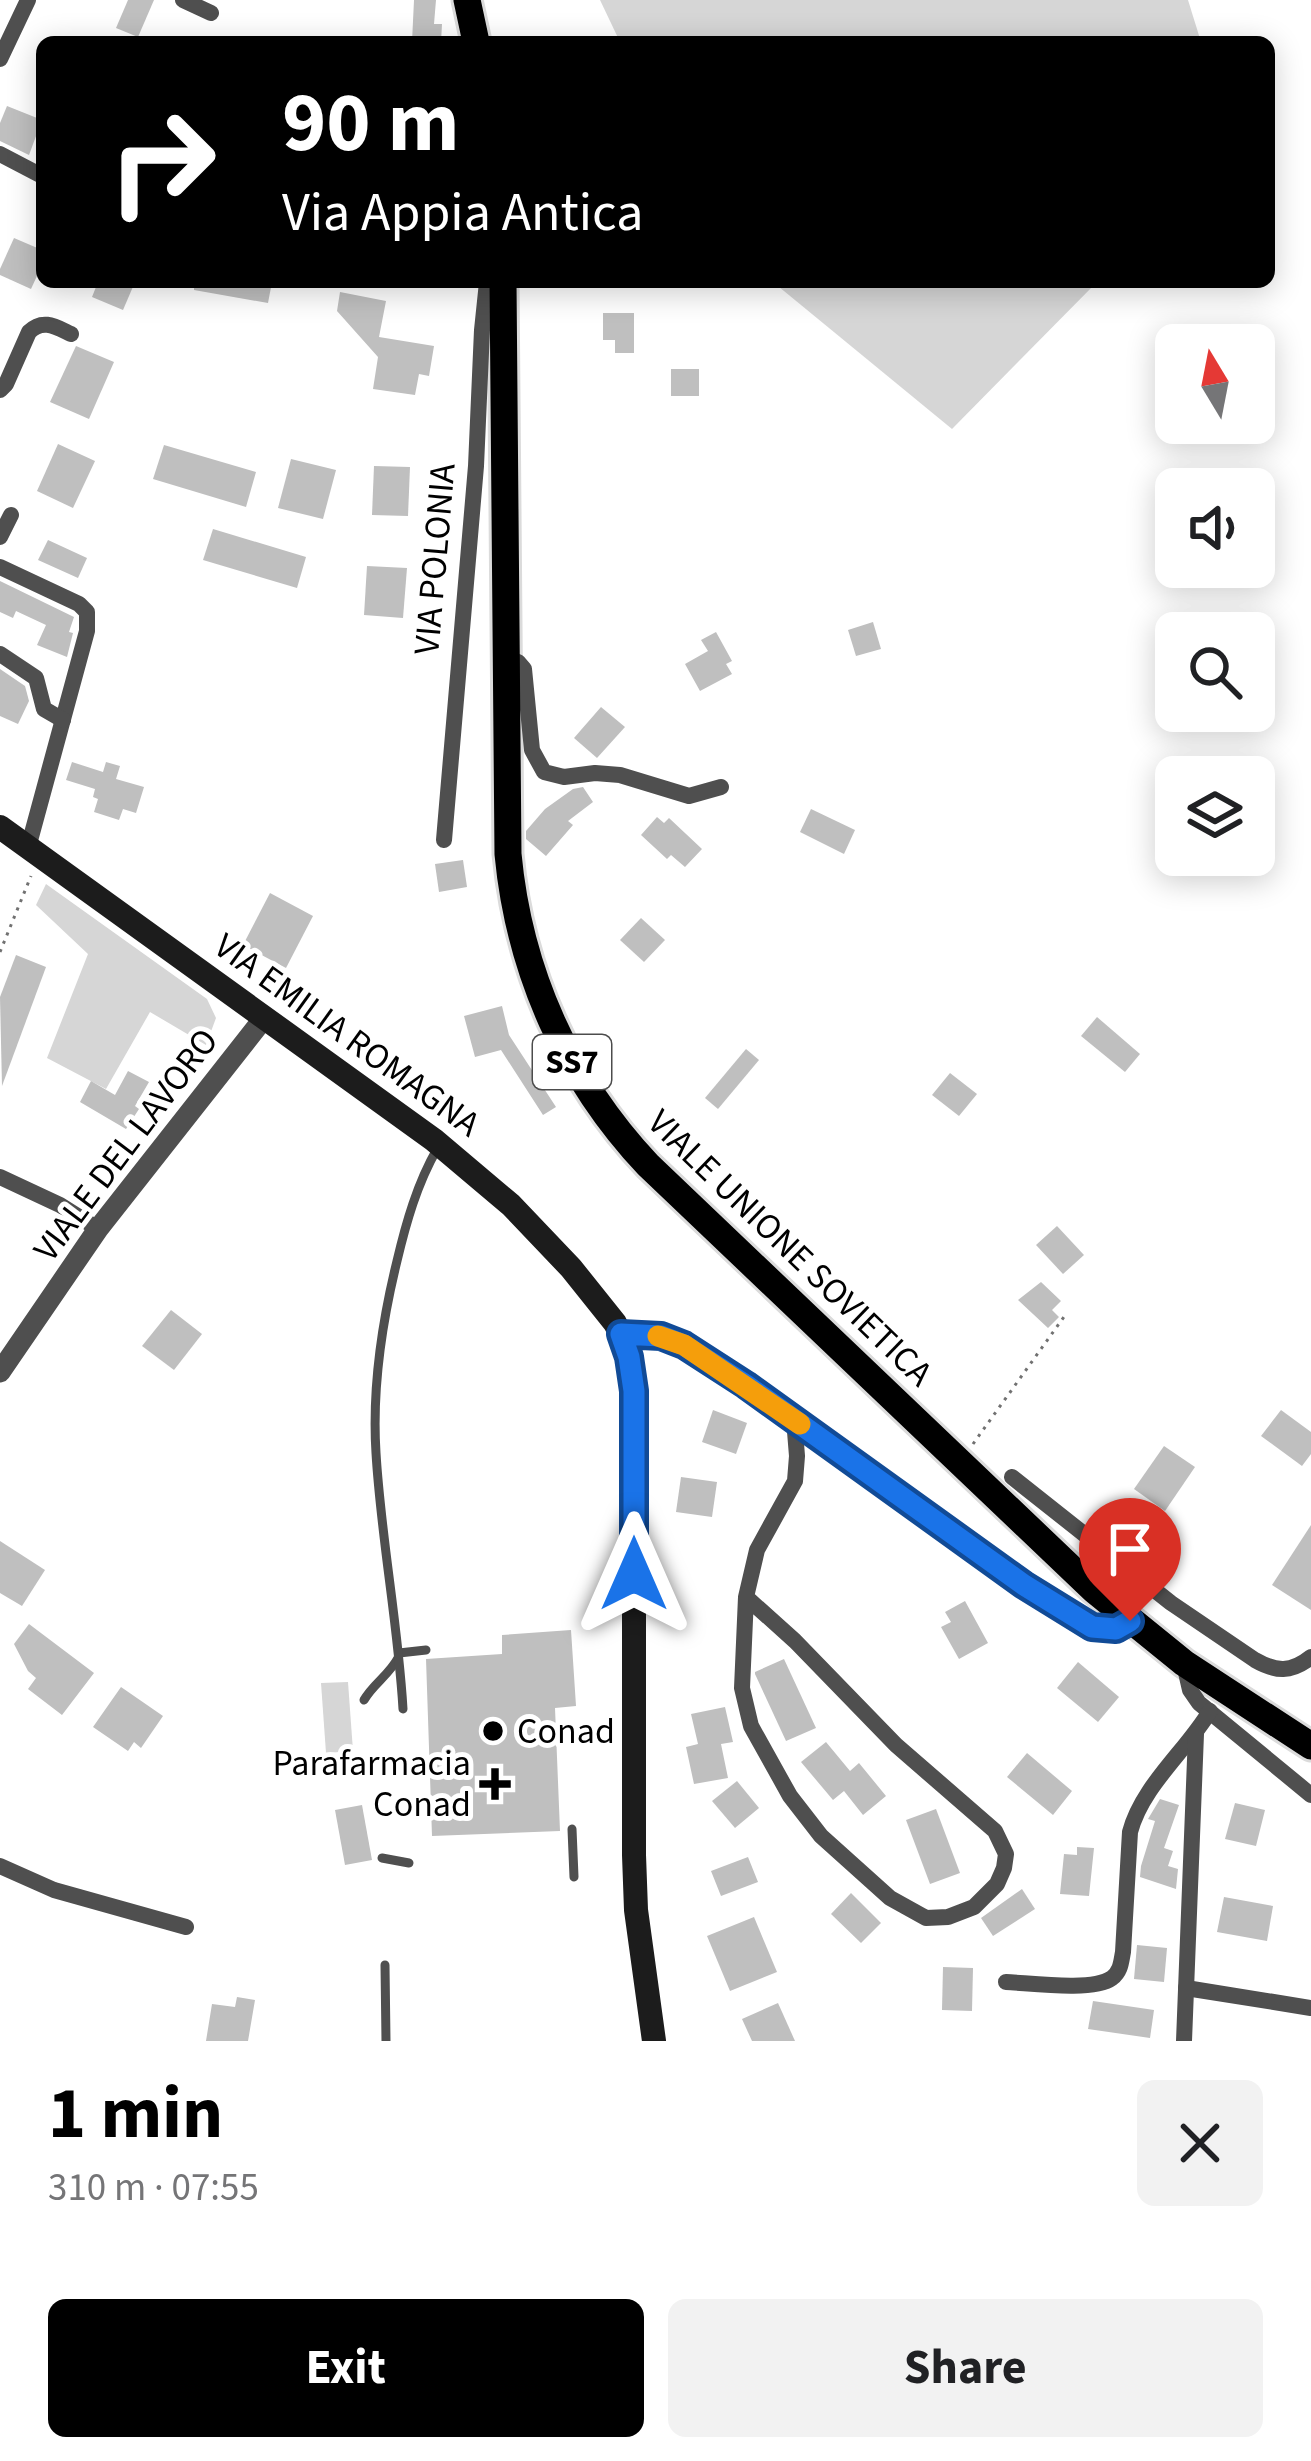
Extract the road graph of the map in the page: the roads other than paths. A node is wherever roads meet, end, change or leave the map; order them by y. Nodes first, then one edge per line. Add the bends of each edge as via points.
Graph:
1 (28, 0) edge
2 (183, 0) edge
3 (467, 0) edge
4 (211, 13) dead end
5 (475, 36) edge
6 (0, 59) edge
7 (0, 154) edge
8 (36, 173) edge
9 (486, 288) edge
10 (503, 288) edge
11 (70, 334) dead end
12 (0, 390) edge
13 (10, 515) dead end
14 (0, 537) edge
15 (0, 567) edge
16 (0, 654) edge
17 (506, 659) junction
18 (63, 720) junction
19 (721, 787) dead end
20 (0, 827) edge
21 (444, 840) dead end
22 (34, 852) junction
23 (264, 1018) junction
24 (440, 1144) junction
25 (0, 1177) edge
26 (98, 1229) junction
27 (621, 1334) junction
28 (0, 1372) edge
29 (794, 1419) junction
30 (1008, 1482) junction
31 (746, 1597) junction
32 (1130, 1621) junction
33 (426, 1650) dead end
34 (399, 1653) junction
35 (1311, 1658) edge
36 (1184, 1663) junction
37 (364, 1700) dead end
38 (403, 1709) dead end
39 (1210, 1712) junction
40 (1196, 1735) junction
41 (1311, 1746) edge
42 (1311, 1795) edge
43 (572, 1829) dead end
44 (382, 1858) dead end
45 (409, 1863) dead end
46 (0, 1866) edge
47 (574, 1877) dead end
48 (186, 1928) dead end
49 (385, 1965) dead end
50 (1006, 1982) dead end
51 (1186, 1988) junction
52 (1311, 2008) edge
53 (652, 2038) edge
54 (386, 2041) edge
55 (1184, 2041) edge

1 - 6 street
2 - 4 street
3 - 5 main road
7 - 8 street
9 - 21 street, VIA POLONIA
10 - 17 main road, VIALE UNIONE SOVIETICA / SS7
11 - 12 street via 50,325 32,329
13 - 14 street
15 - 18 street via 87,612
16 - 18 street via 32,674 44,709
17 - 19 street via 526,675 532,750 544,772 620,775 688,796
17 - 30 main road, VIALE UNIONE SOVIETICA / SS7 via 513,898 539,993 570,1059 648,1165 959,1462
18 - 22 street
20 - 22 main road, VIA EMILIA ROMAGNA
22 - 23 main road, VIA EMILIA ROMAGNA
23 - 24 main road, VIA EMILIA ROMAGNA
23 - 26 street, VIALE DEL LAVORO
24 - 27 main road, VIA EMILIA ROMAGNA via 539,1232
24 - 34 lane via 404,1230 376,1395
25 - 26 street
26 - 28 street, VIALE DEL LAVORO
27 - 29 street via 678,1342
27 - 53 main road via 634,1391 634,1855
29 - 31 street via 795,1481 757,1550
29 - 32 street via 1092,1627
30 - 32 main road, VIALE UNIONE SOVIETICA / SS7 via 1094,1590
30 - 35 street via 1255,1660 1284,1671
31 - 31 street via 746,1713 801,1811 831,1847 909,1911 941,1918 974,1907 1004,1868 995,1832
32 - 36 main road, SS7
33 - 34 lane
34 - 37 lane
34 - 38 lane
36 - 39 street via 1191,1694
36 - 41 main road, SS7
39 - 40 street
39 - 42 street
40 - 50 street via 1133,1821 1118,1971 1097,1984
40 - 51 street
43 - 47 lane
44 - 45 lane
46 - 48 street
49 - 54 lane
51 - 52 street
51 - 55 street

